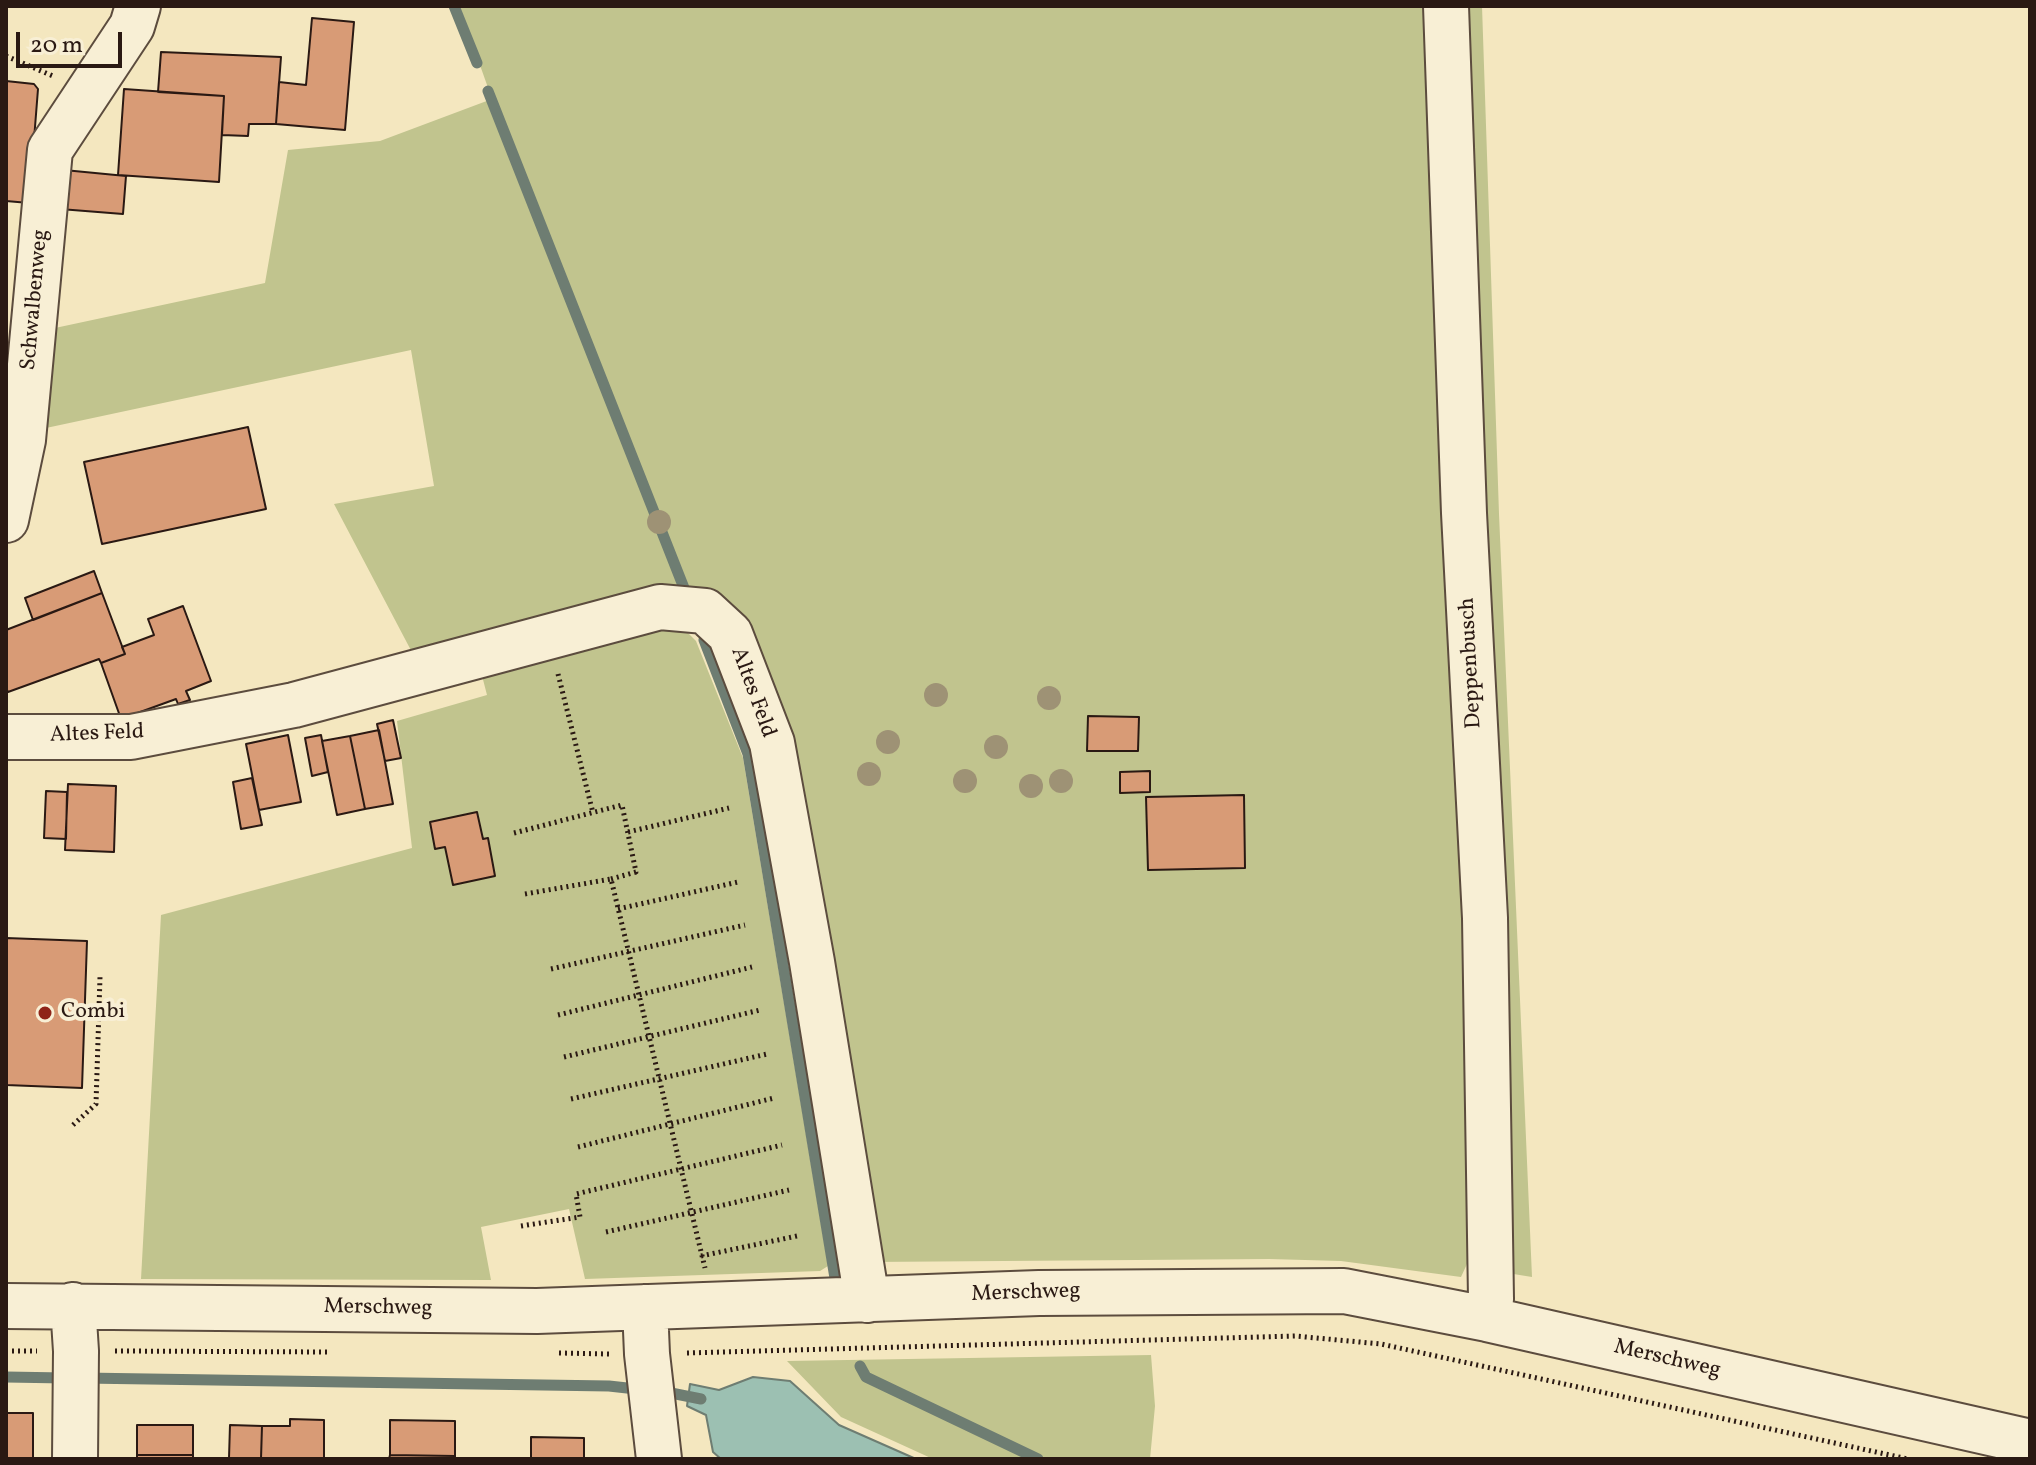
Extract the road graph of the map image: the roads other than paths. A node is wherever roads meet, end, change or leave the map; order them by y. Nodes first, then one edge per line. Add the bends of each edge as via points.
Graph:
1 (138, 6) edge
2 (1446, 6) edge
3 (6, 520) edge
4 (6, 737) edge
5 (867, 1300) junction
6 (73, 1305) junction
7 (6, 1306) edge
8 (645, 1307) junction
9 (1487, 1319) junction
10 (2030, 1442) edge
11 (75, 1459) edge
12 (659, 1459) edge

1 - 3 street, Schwalbenweg via 132,26 50,150 23,440
2 - 9 street, Deppenbusch via 1485,918 1491,1299
4 - 5 street, Altes Feld via 131,737 294,705 660,607 705,611 730,634 772,743
5 - 8 street, Merschweg
5 - 9 street, Merschweg via 1344,1291
6 - 7 street, Merschweg
6 - 8 street, Merschweg via 537,1311
6 - 11 street
8 - 12 street
9 - 10 street, Merschweg

